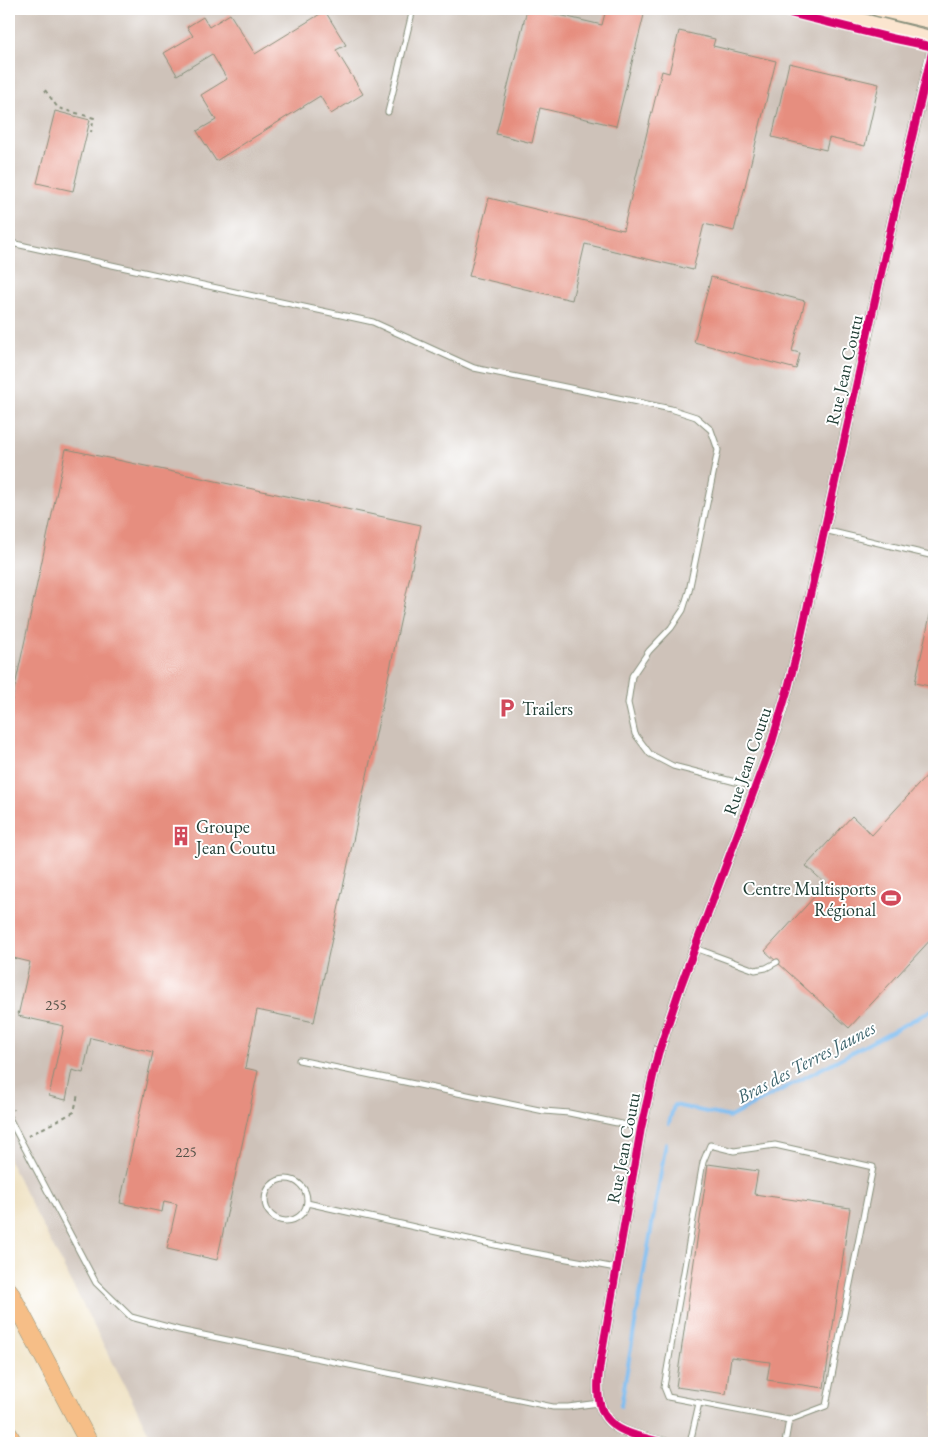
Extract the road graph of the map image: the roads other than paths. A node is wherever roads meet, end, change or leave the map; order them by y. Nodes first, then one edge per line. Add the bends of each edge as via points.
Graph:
1 (413, 9) edge
2 (816, 9) edge
3 (878, 9) edge
4 (934, 22) edge
5 (934, 39) edge
6 (934, 44) edge
7 (388, 112) dead end
8 (9, 245) edge
9 (824, 530) junction
10 (934, 556) edge
11 (755, 787) junction
12 (694, 948) junction
13 (777, 962) dead end
14 (299, 1060) dead end
15 (9, 1118) edge
16 (641, 1128) junction
17 (307, 1203) junction
18 (617, 1268) junction
19 (9, 1291) edge
20 (599, 1403) junction
21 (699, 1403) junction
22 (789, 1420) junction
23 (9, 1435) edge
24 (13, 1443) edge
25 (89, 1443) edge
26 (665, 1443) edge
27 (690, 1443) edge
28 (785, 1443) edge

1 - 7 lane
2 - 5 main road
3 - 4 main road
6 - 9 street, Rue Jean Coutu
8 - 11 lane via 373,322 474,368 696,416 712,430 718,450 689,590 684,610 648,651 632,676 628,703 635,734 650,754 673,766
9 - 10 lane
9 - 11 street, Rue Jean Coutu via 788,688
11 - 12 street, Rue Jean Coutu
12 - 13 lane via 755,970
12 - 16 street, Rue Jean Coutu via 663,1039
14 - 16 lane
15 - 20 lane via 96,1282 131,1317 179,1330 553,1407
16 - 18 street, Rue Jean Coutu
17 - 17 lane via 302,1185 290,1179 277,1181 265,1198 269,1211 280,1220 300,1216
17 - 18 lane via 513,1249
18 - 20 street, Rue Jean Coutu via 599,1375
19 - 25 highway
20 - 26 street via 606,1419 618,1428
21 - 22 lane
21 - 22 lane via 668,1397 664,1387 703,1162 710,1145 734,1151 775,1145 874,1167 826,1406
21 - 27 lane
22 - 28 lane
23 - 24 highway

